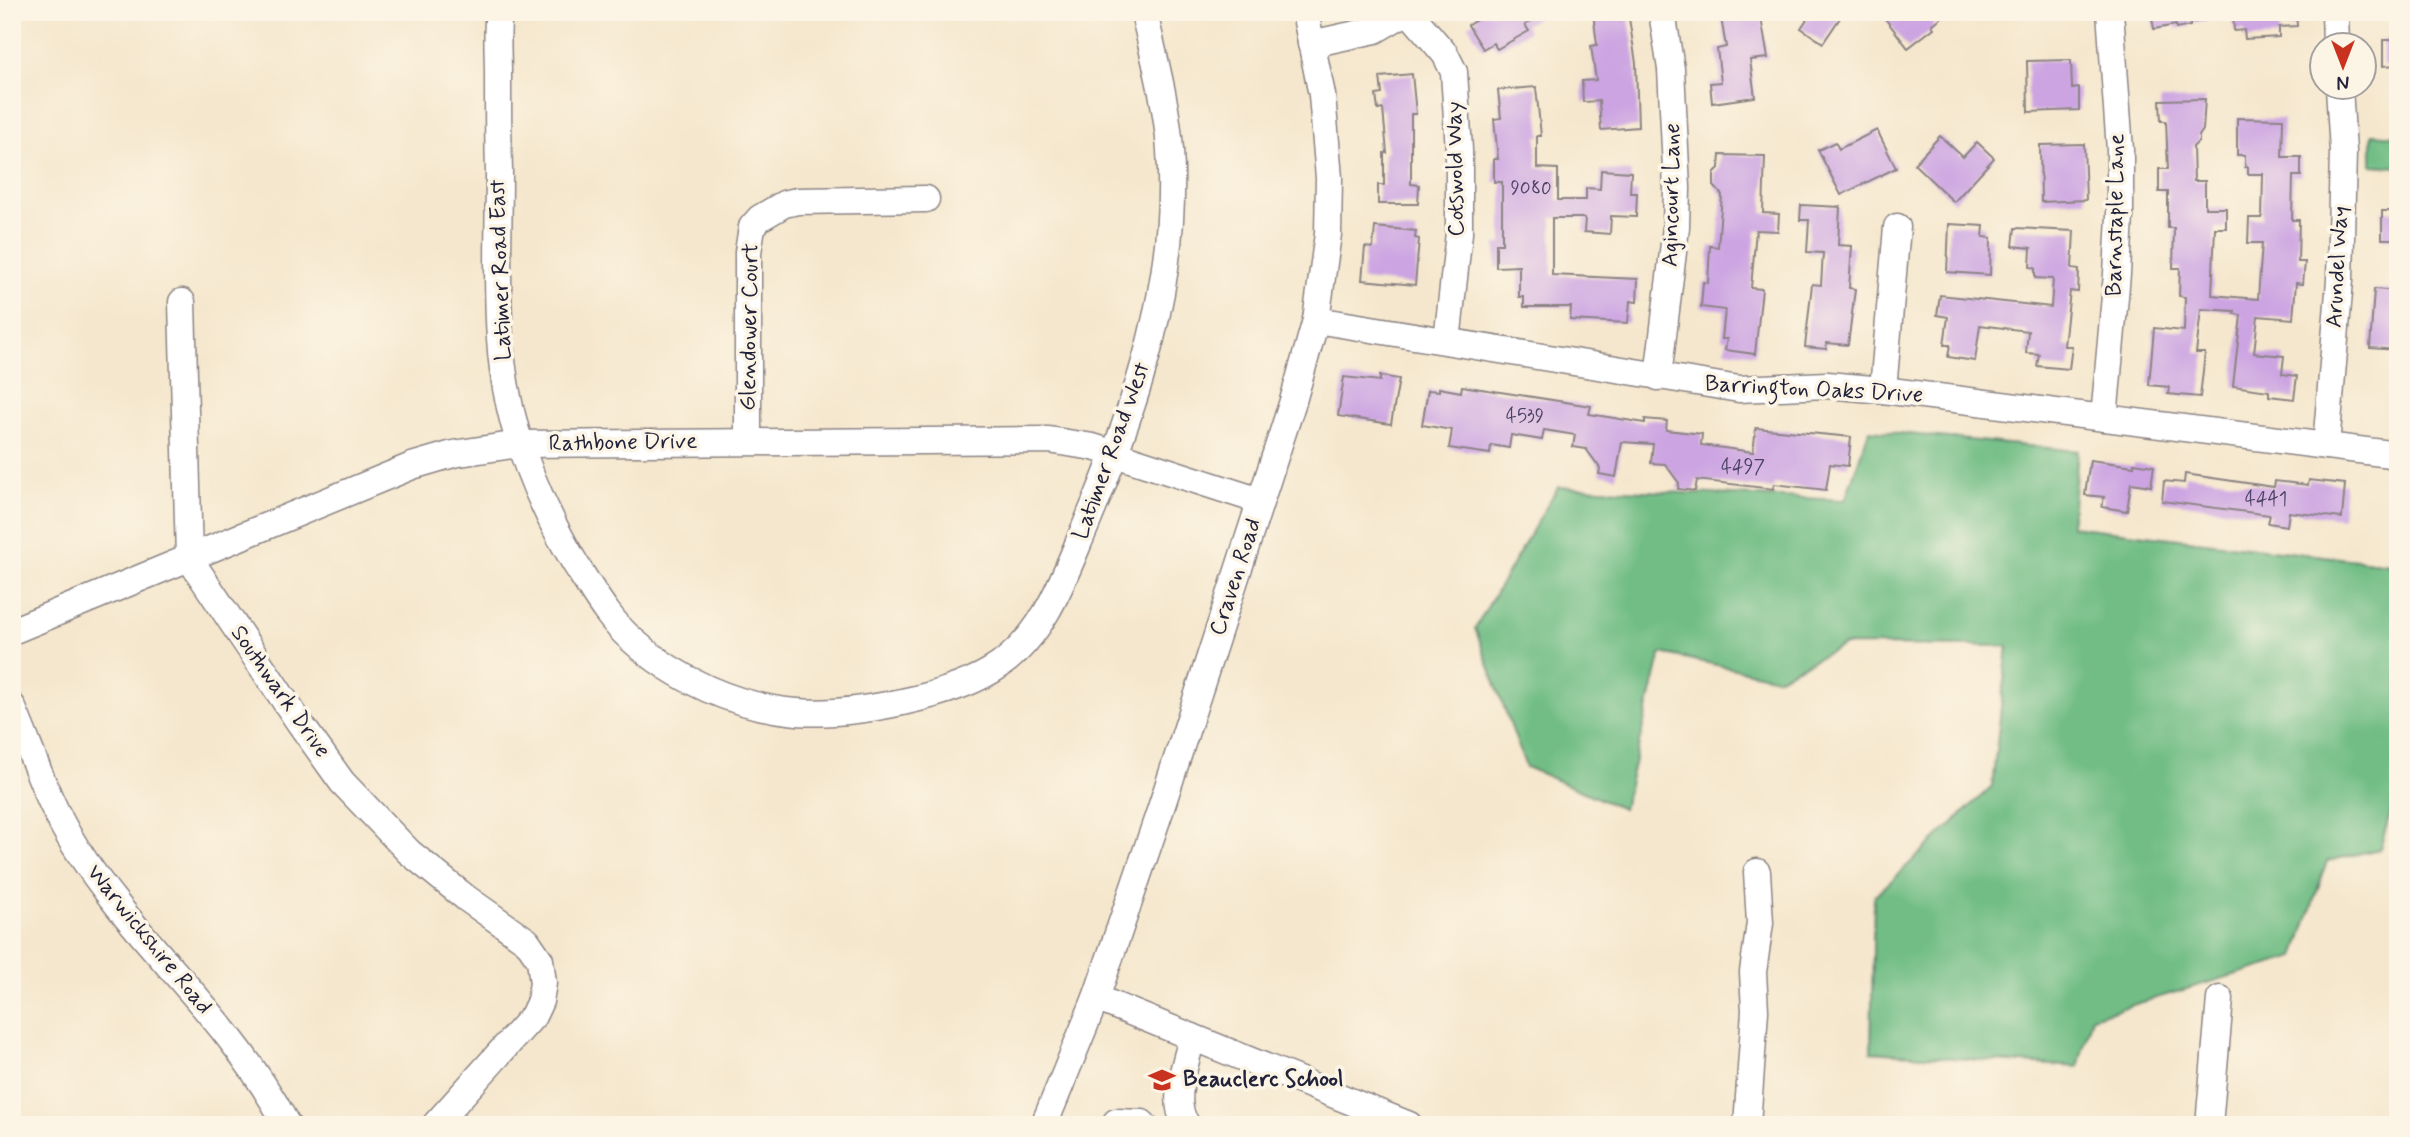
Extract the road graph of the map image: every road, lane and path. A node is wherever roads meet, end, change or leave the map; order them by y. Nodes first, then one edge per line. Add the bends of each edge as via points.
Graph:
1 (499, 12) edge
2 (1144, 12) edge
3 (1305, 12) edge
4 (1407, 12) edge
5 (1662, 12) edge
6 (2110, 12) edge
7 (2334, 12) edge
8 (2335, 32) edge
9 (1311, 44) junction
10 (2340, 102) edge
11 (926, 200) dead end
12 (1897, 227) dead end
13 (182, 302) dead end
14 (1315, 320) junction
15 (1447, 341) junction
16 (1658, 377) junction
17 (1883, 390) junction
18 (2104, 418) junction
19 (748, 441) junction
20 (519, 444) junction
21 (2326, 446) junction
22 (1116, 454) junction
23 (2398, 455) edge
24 (1260, 502) junction
25 (189, 558) junction
26 (12, 631) edge
27 (12, 706) edge
28 (804, 712) joint
29 (1757, 872) dead end
30 (1096, 998) junction
31 (2220, 999) dead end
32 (1192, 1037) junction
33 (287, 1125) edge
34 (435, 1125) edge
35 (1044, 1125) edge
36 (1115, 1125) edge
37 (1144, 1125) edge
38 (1187, 1125) edge
39 (1409, 1125) edge
40 (1747, 1125) edge
41 (2209, 1125) edge

1 - 20 street, Latimer Road East via 499,340
2 - 22 street, Latimer Road West via 1170,150 1170,218 1149,352
3 - 9 street, Craven Road
4 - 9 street via 1375,30
4 - 15 street, Cotswold Way via 1445,54 1454,72 1459,233
5 - 16 street, Agincourt Lane via 1671,69 1676,188
6 - 18 street, Barnstaple Lane via 2120,150 2117,274
7 - 8 street
9 - 14 street, Craven Road via 1322,95 1329,178 1326,248
10 - 21 street, Arundel Way via 2340,280
11 - 19 street, Glendower Court via 797,201 773,209 752,228 748,252
12 - 17 street
13 - 25 street
14 - 15 street, Barrington Oaks Drive
14 - 24 street, Craven Road
15 - 16 street, Barrington Oaks Drive
16 - 17 street, Barrington Oaks Drive via 1739,389 1826,385
17 - 18 street, Barrington Oaks Drive
18 - 21 street, Barrington Oaks Drive
19 - 20 street, Rathbone Drive
19 - 22 street, Rathbone Drive via 1049,440 1081,443
20 - 25 street, Rathbone Drive via 412,466
20 - 28 street, Latimer Road East via 569,556 628,637 681,676 721,694 752,705
21 - 23 street, Barrington Oaks Drive
22 - 24 street, Rathbone Drive
22 - 28 street, Latimer Road West via 1049,609 1028,640 1003,663 976,681 947,691 859,710
24 - 30 street, Craven Road
25 - 26 street, Rathbone Drive
25 - 34 street, Southwark Drive via 342,782 410,852 527,941 540,960 543,983 533,1016
27 - 33 street, Warwickshire Road via 74,845 122,914 229,1037
29 - 40 street via 1760,923 1753,972 1755,1012
30 - 32 street
30 - 35 street, Craven Road
31 - 41 street
32 - 38 street via 1178,1100
32 - 39 street
36 - 37 street

